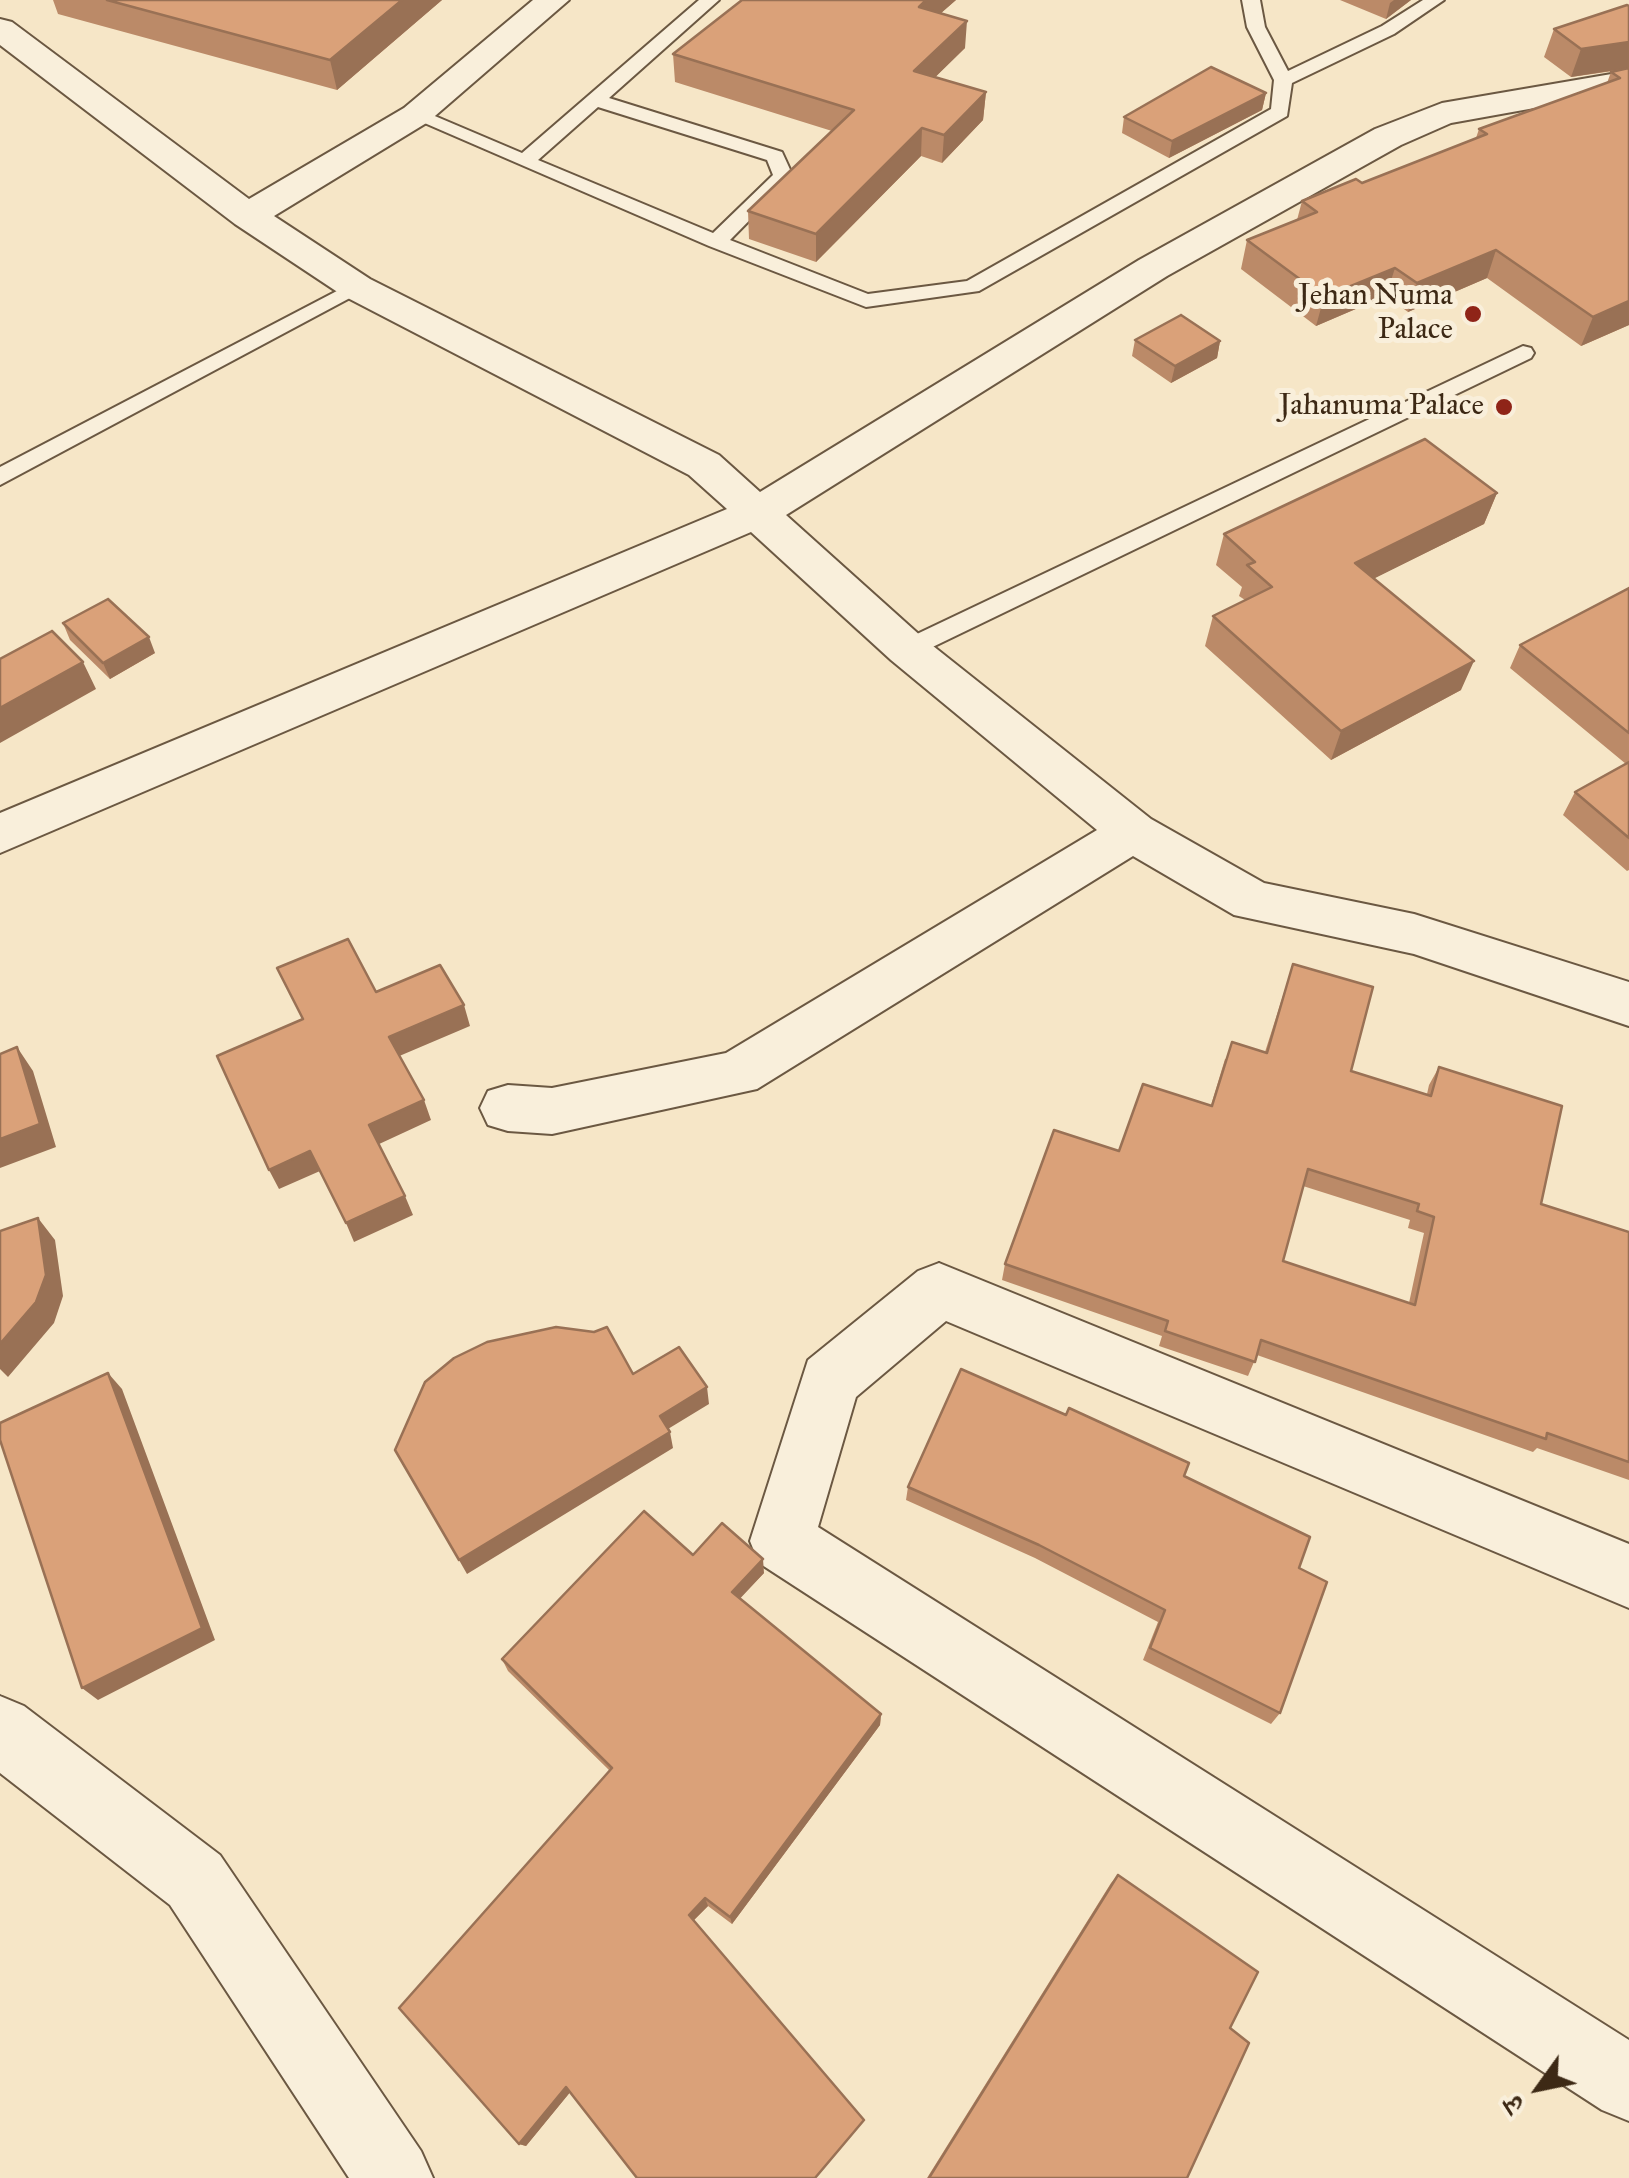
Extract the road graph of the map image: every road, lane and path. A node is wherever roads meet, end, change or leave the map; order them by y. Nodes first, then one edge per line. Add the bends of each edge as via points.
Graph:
1 (553, 0) edge
2 (710, 0) edge
3 (1250, 0) edge
4 (1434, 0) edge
5 (0, 29) edge
6 (1283, 80) junction
7 (1629, 81) edge
8 (599, 101) junction
9 (416, 115) junction
10 (528, 159) junction
11 (336, 163) junction
12 (195, 172) junction
13 (248, 216) junction
14 (716, 242) junction
15 (356, 287) junction
16 (1522, 353) dead end
17 (0, 477) edge
18 (759, 512) junction
19 (907, 649) junction
20 (1133, 832) junction
21 (0, 834) edge
22 (1629, 1004) edge
23 (508, 1108) dead end
24 (1629, 1576) edge
25 (0, 1730) edge
26 (1629, 2084) edge
27 (394, 2178) edge

1 - 9 street
2 - 8 lane
3 - 6 lane
4 - 6 lane
5 - 12 street
6 - 14 lane via 1280,112 972,287 866,300
7 - 18 street via 1442,114 1388,137 1153,268
8 - 10 lane
8 - 14 lane via 775,156 782,176
9 - 10 lane
9 - 11 street
10 - 14 lane
11 - 12 street
11 - 13 street
12 - 13 street
13 - 15 street
15 - 17 lane
15 - 18 street via 704,466
16 - 19 lane
18 - 19 street
18 - 21 street
19 - 20 street
20 - 22 street via 1252,901 1414,934
20 - 23 street via 738,1073 552,1111
24 - 26 street via 939,1290 830,1380 782,1541
25 - 27 street via 195,1880

